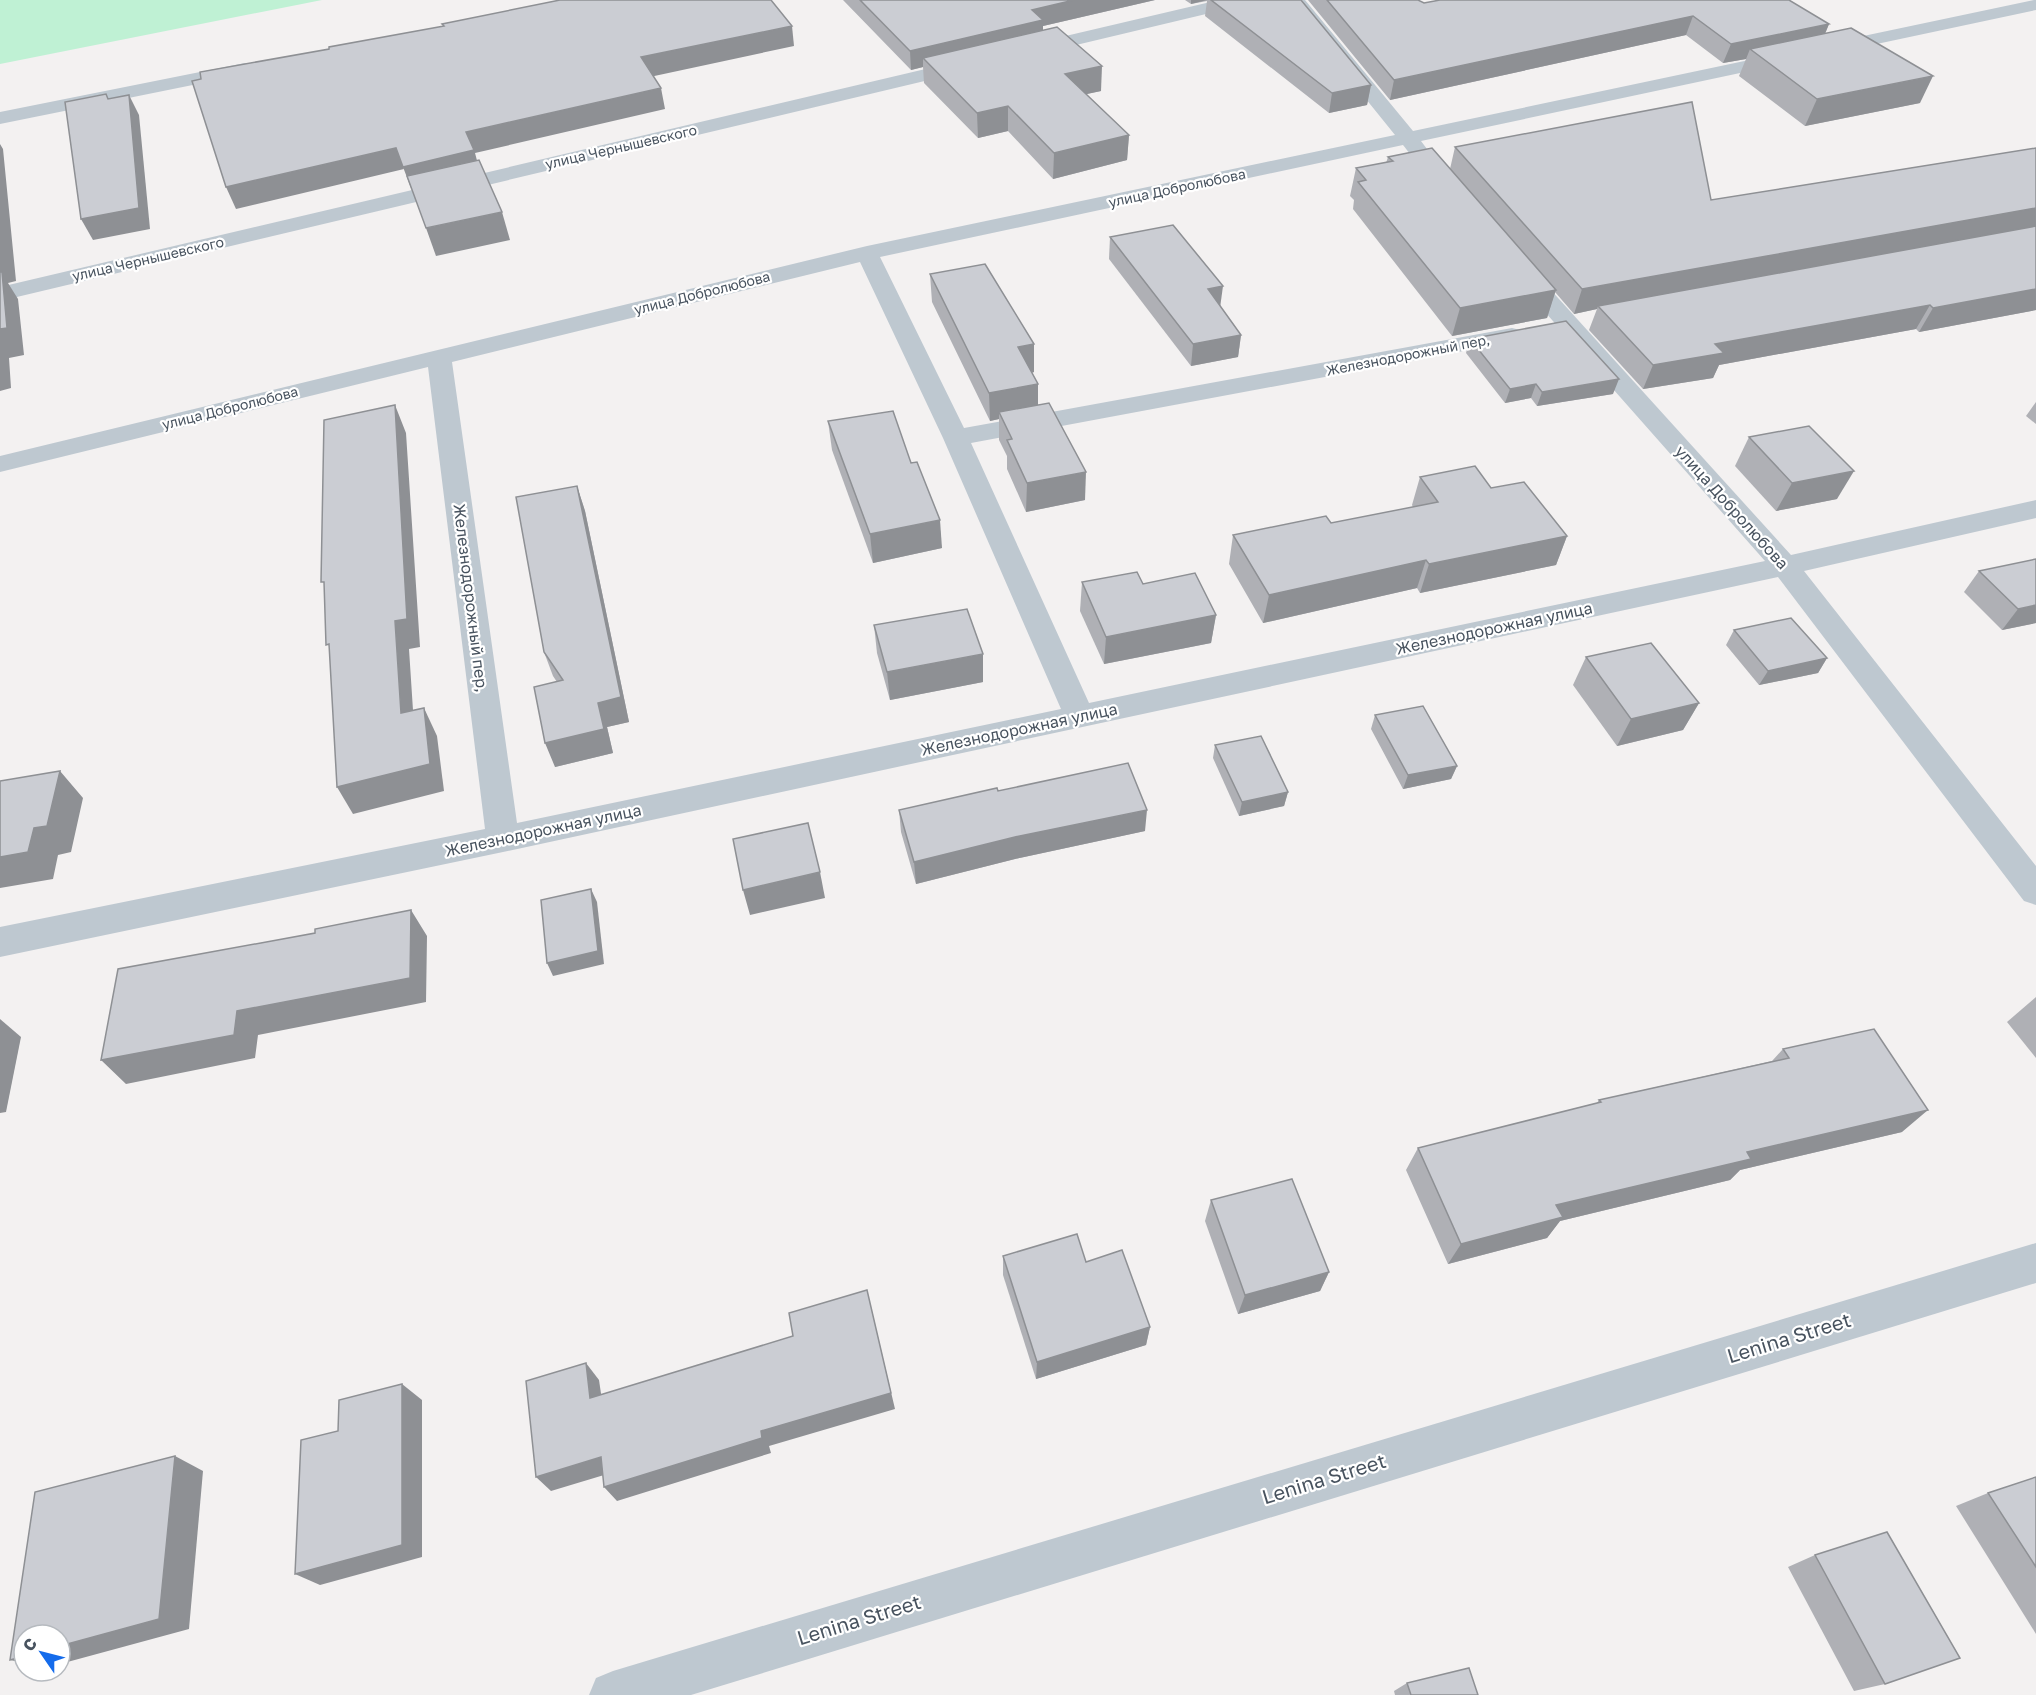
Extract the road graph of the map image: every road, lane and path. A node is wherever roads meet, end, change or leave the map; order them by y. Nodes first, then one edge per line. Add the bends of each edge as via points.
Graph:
1 (1242, 0) edge
2 (1295, 0) edge
3 (2036, 5) edge
4 (1010, 55) edge
5 (986, 60) edge
6 (268, 65) edge
7 (0, 118) edge
8 (1408, 139) junction
9 (1438, 175) edge
10 (867, 253) junction
11 (1507, 254) edge
12 (0, 294) edge
13 (1559, 327) junction
14 (440, 357) junction
15 (956, 438) junction
16 (0, 464) edge
17 (2036, 509) edge
18 (1785, 566) junction
19 (1080, 716) junction
20 (503, 839) junction
21 (2036, 891) edge
22 (0, 942) edge
23 (2036, 1263) edge
24 (613, 1695) edge

1 - 4 street
2 - 8 street
3 - 8 street, улица Добролюбова
5 - 12 street, улица Чернышевского
6 - 7 street
8 - 9 street
8 - 10 street, улица Добролюбова
10 - 14 street, улица Добролюбова
10 - 15 street
11 - 13 street, улица Добролюбова
13 - 15 street, Железнодорожный пер,
13 - 18 street, улица Добролюбова
14 - 16 street, улица Добролюбова
14 - 20 street, Железнодорожный пер,
15 - 19 street
17 - 18 street, Железнодорожная улица
18 - 19 street, Железнодорожная улица
18 - 21 street, улица Добролюбова
19 - 20 street, Железнодорожная улица
20 - 22 street, Железнодорожная улица
23 - 24 street, Lenina Street

